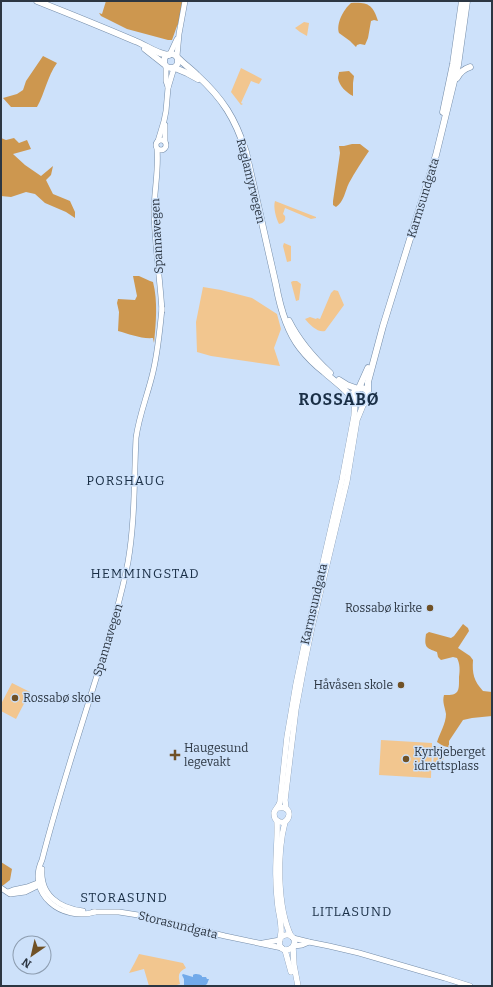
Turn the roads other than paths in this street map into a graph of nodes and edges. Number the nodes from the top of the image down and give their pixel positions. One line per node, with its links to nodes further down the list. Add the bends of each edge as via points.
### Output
1 (37, 1): 5 (highway, Raglamyrvegen)
2 (186, 1): 6 (main road)
3 (462, 1): 20 (highway, Karmsundgata, via 453,64 431,161 368,369)
4 (467, 1): 11 (highway, Karmsundgata)
5 (125, 37): 6 (highway, Raglamyrvegen, via 164,55); 7 (highway, Raglamyrvegen)
6 (173, 56): 7 (highway, via 165,58); 9 (highway, via 179,62); 10 (highway, Raglamyrvegen)
7 (165, 65): 9 (highway, via 170,69); 12 (main road)
8 (470, 67): 11 (highway, via 460,74)
9 (174, 68): 10 (highway, Raglamyrvegen); 12 (main road)
10 (208, 86): 19 (highway, Raglamyrvegen, via 229,112 246,152)
11 (453, 87): 21 (highway, Karmsundgata, via 430,176 383,326)
12 (168, 88): 13 (main road)
13 (164, 121): 14 (main road); 15 (main road)
14 (158, 141): 15 (main road); 16 (main road)
15 (165, 142): 17 (main road)
16 (157, 149): 17 (main road); 18 (main road, Spannavegen)
17 (164, 149): 18 (main road, Spannavegen)
18 (158, 165): 28 (main road, Spannavegen, via 154,207 162,308 159,340 136,438 133,522 128,560 114,622 56,806 42,860)
19 (276, 285): 20 (highway, Raglamyrvegen, via 293,329 305,346 332,375); 22 (highway, Raglamyrvegen, via 285,321 298,347)
20 (358, 389): 21 (highway, via 364,389); 22 (highway, via 353,394)
21 (368, 393): 23 (highway)
22 (354, 400): 23 (highway, via 359,404); 24 (main road, Karmsundgata, via 354,416 342,480 296,684)
23 (364, 403): 25 (main road, Karmsundgata, via 358,420 347,481 304,666 296,709)
24 (278, 808): 25 (main road); 26 (main road, via 274,814)
25 (286, 809): 27 (main road, via 290,815)
26 (277, 821): 27 (main road); 31 (main road, via 275,869 282,929)
27 (285, 822): 30 (main road, via 282,832 280,879 285,920)
28 (40, 883): 29 (main road, via 25,892 9,893); 33 (main road, Storasundgata, via 44,895 52,905 63,911 75,914 127,913)
29 (1, 888)
30 (292, 937): 31 (main road, via 285,935); 32 (main road); 34 (main road, via 295,941)
31 (280, 938): 33 (main road, Storasundgata); 35 (main road, via 279,943)
32 (309, 942): 34 (main road); 38 (main road, via 359,953)
33 (260, 943): 35 (main road, Storasundgata)
34 (294, 946): 35 (main road, via 289,950); 37 (main road)
35 (283, 949): 36 (main road, via 290,965)
36 (294, 986)
37 (298, 986)
38 (470, 986)

